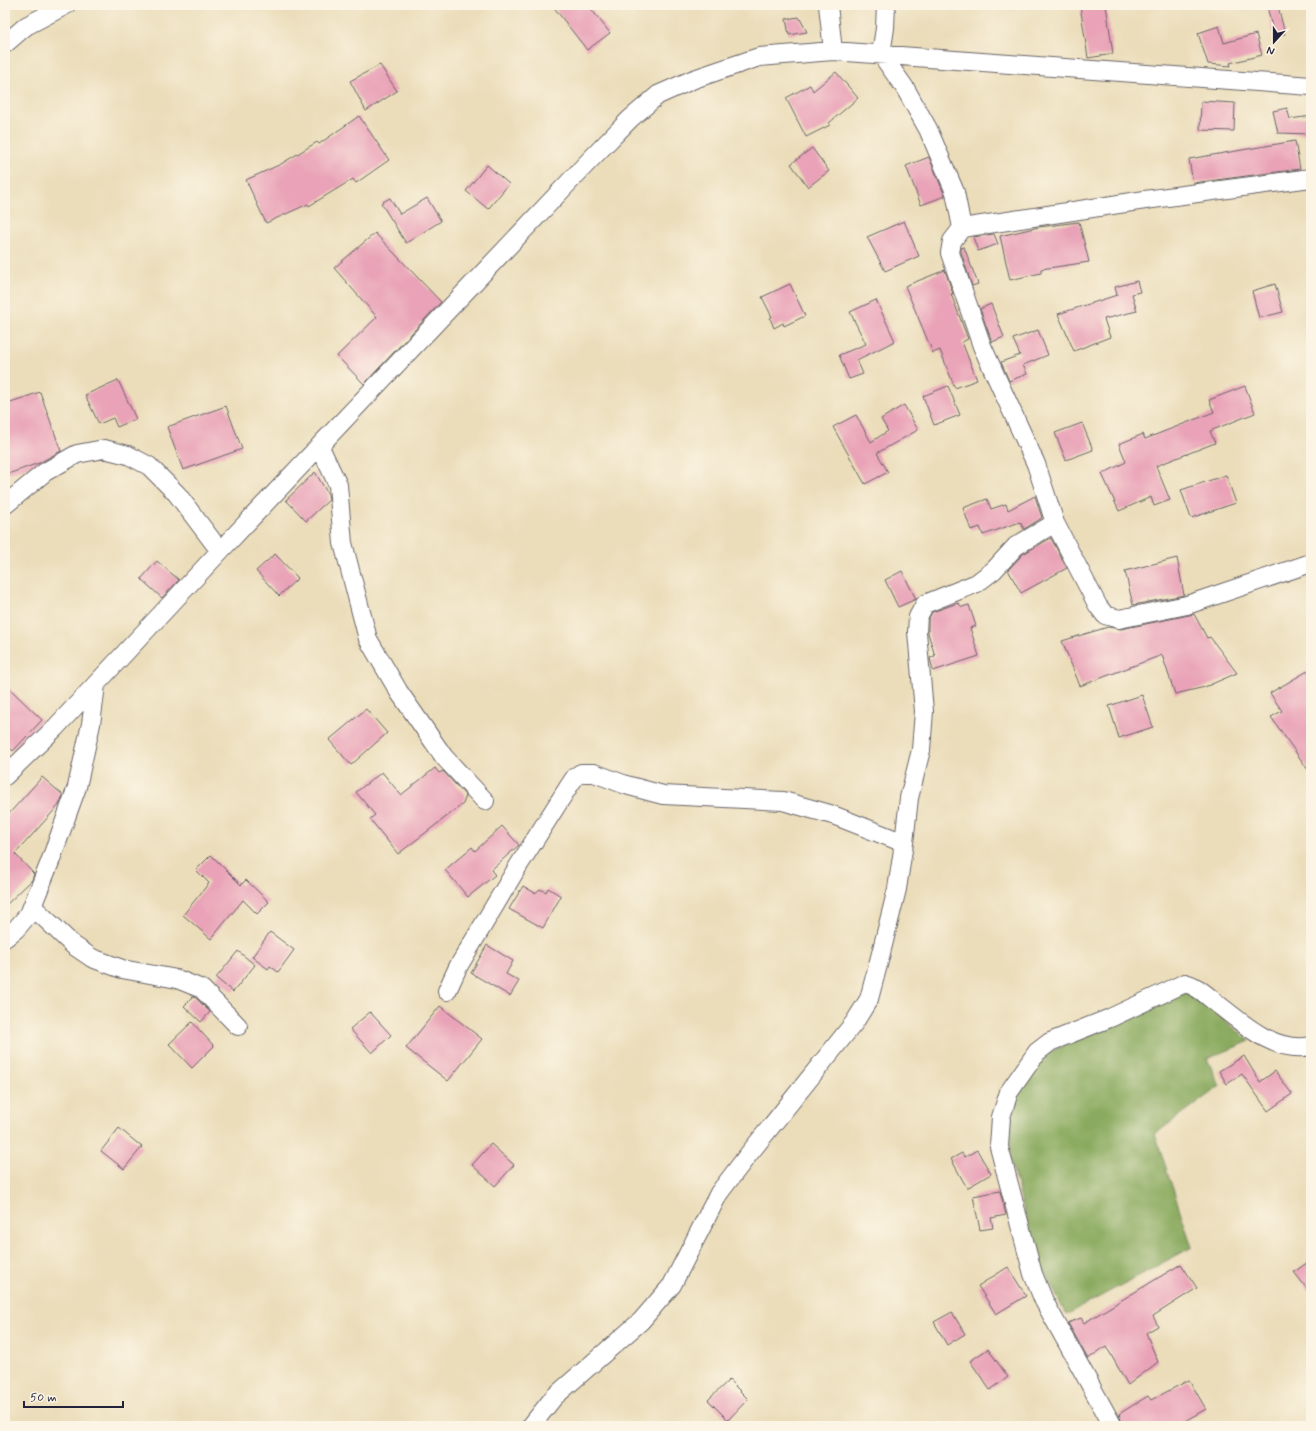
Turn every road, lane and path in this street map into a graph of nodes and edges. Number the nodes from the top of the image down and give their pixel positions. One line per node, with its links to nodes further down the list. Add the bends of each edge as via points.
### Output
1 (66, 5): 4 (street, via 26,26)
2 (828, 5): 5 (street)
3 (886, 5): 6 (street, via 886,28)
4 (5, 44)
5 (833, 51): 6 (street); 10 (street, via 759,57 694,79 658,95 630,119 589,161)
6 (880, 54): 7 (street); 9 (street, via 905,88 928,129 955,192)
7 (1311, 86)
8 (1311, 178): 9 (street)
9 (962, 228): 12 (street, via 952,241 951,258 982,346 1036,464)
10 (320, 447): 13 (street); 17 (street, via 338,485 343,543 368,639 399,692 444,757)
11 (5, 506): 13 (street, via 45,472 77,454 104,449 128,455 149,466 177,494)
12 (1055, 522): 14 (street, via 1098,606 1105,615 1119,619 1187,604); 18 (street, via 1016,546 977,584 925,604 918,617 924,711 921,750 909,798)
13 (220, 551): 15 (street)
14 (1311, 563)
15 (96, 685): 16 (street); 19 (street, via 91,724 77,787)
16 (5, 776)
17 (485, 801)
18 (904, 843): 21 (street, via 833,815 783,801 663,795 594,774 581,773 575,777 517,868 458,967); 24 (street, via 897,889 879,961 868,999 854,1022 719,1193 672,1285 641,1321 554,1397)
19 (33, 907): 20 (street, via 16,929); 22 (street, via 73,945 92,958 122,969 176,979 202,989)
20 (5, 938)
21 (447, 991)
22 (238, 1026)
23 (1311, 1046): 25 (street, via 1280,1045 1264,1038 1194,986 1184,983 1110,1018 1050,1042 1037,1052 1009,1092 1001,1117 999,1147 1033,1274 1044,1301)
24 (531, 1426)
25 (1113, 1426)

